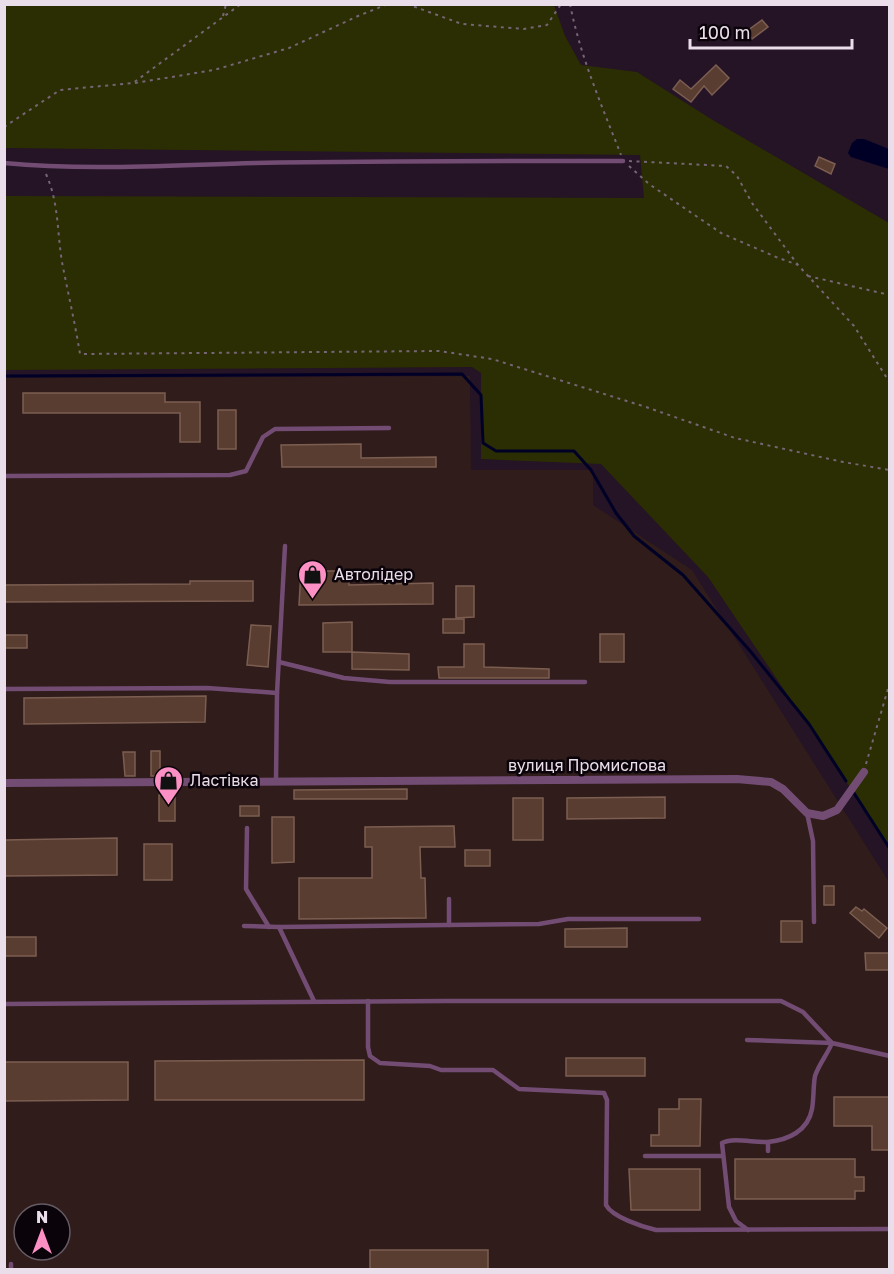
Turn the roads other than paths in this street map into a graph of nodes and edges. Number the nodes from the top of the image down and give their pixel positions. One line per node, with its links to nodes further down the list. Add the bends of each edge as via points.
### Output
1 (623, 161): 2 (lane, via 43,166)
2 (4, 163)
3 (388, 428): 4 (lane, via 275,429 263,437 246,471 230,475)
4 (4, 476)
5 (285, 546): 6 (lane)
6 (279, 662): 7 (lane, via 344,678 390,682); 9 (lane)
7 (585, 682)
8 (4, 689): 9 (lane, via 207,688)
9 (277, 693): 11 (lane)
10 (864, 772): 13 (street, via 837,810 823,816)
11 (276, 781): 12 (street, вулиця Промислова); 13 (street, вулиця Промислова, via 753,780 771,782 783,789)
12 (4, 783)
13 (807, 813): 17 (lane, via 813,841)
14 (247, 828): 20 (lane, via 246,889)
15 (449, 899): 18 (lane)
16 (699, 919): 18 (lane, via 568,919 539,924)
17 (814, 922)
18 (449, 925): 21 (lane)
19 (244, 926): 20 (lane)
20 (269, 927): 21 (lane)
21 (279, 927): 23 (lane)
22 (368, 1001): 23 (lane); 26 (lane, via 782,1001 803,1012); 33 (lane, via 368,1047 370,1056 380,1063 441,1070 493,1070 519,1089 604,1093 608,1100 606,1205 614,1213 656,1230)
23 (314, 1002): 24 (lane)
24 (4, 1004)
25 (747, 1040): 26 (lane)
26 (832, 1043): 27 (lane); 28 (lane, via 816,1076 807,1123 790,1137)
27 (890, 1056)
28 (768, 1142): 29 (lane); 31 (lane, via 723,1142)
29 (768, 1151)
30 (645, 1156): 31 (lane)
31 (722, 1156): 33 (lane, via 729,1207 736,1221)
32 (890, 1228): 33 (lane)
33 (748, 1230)

